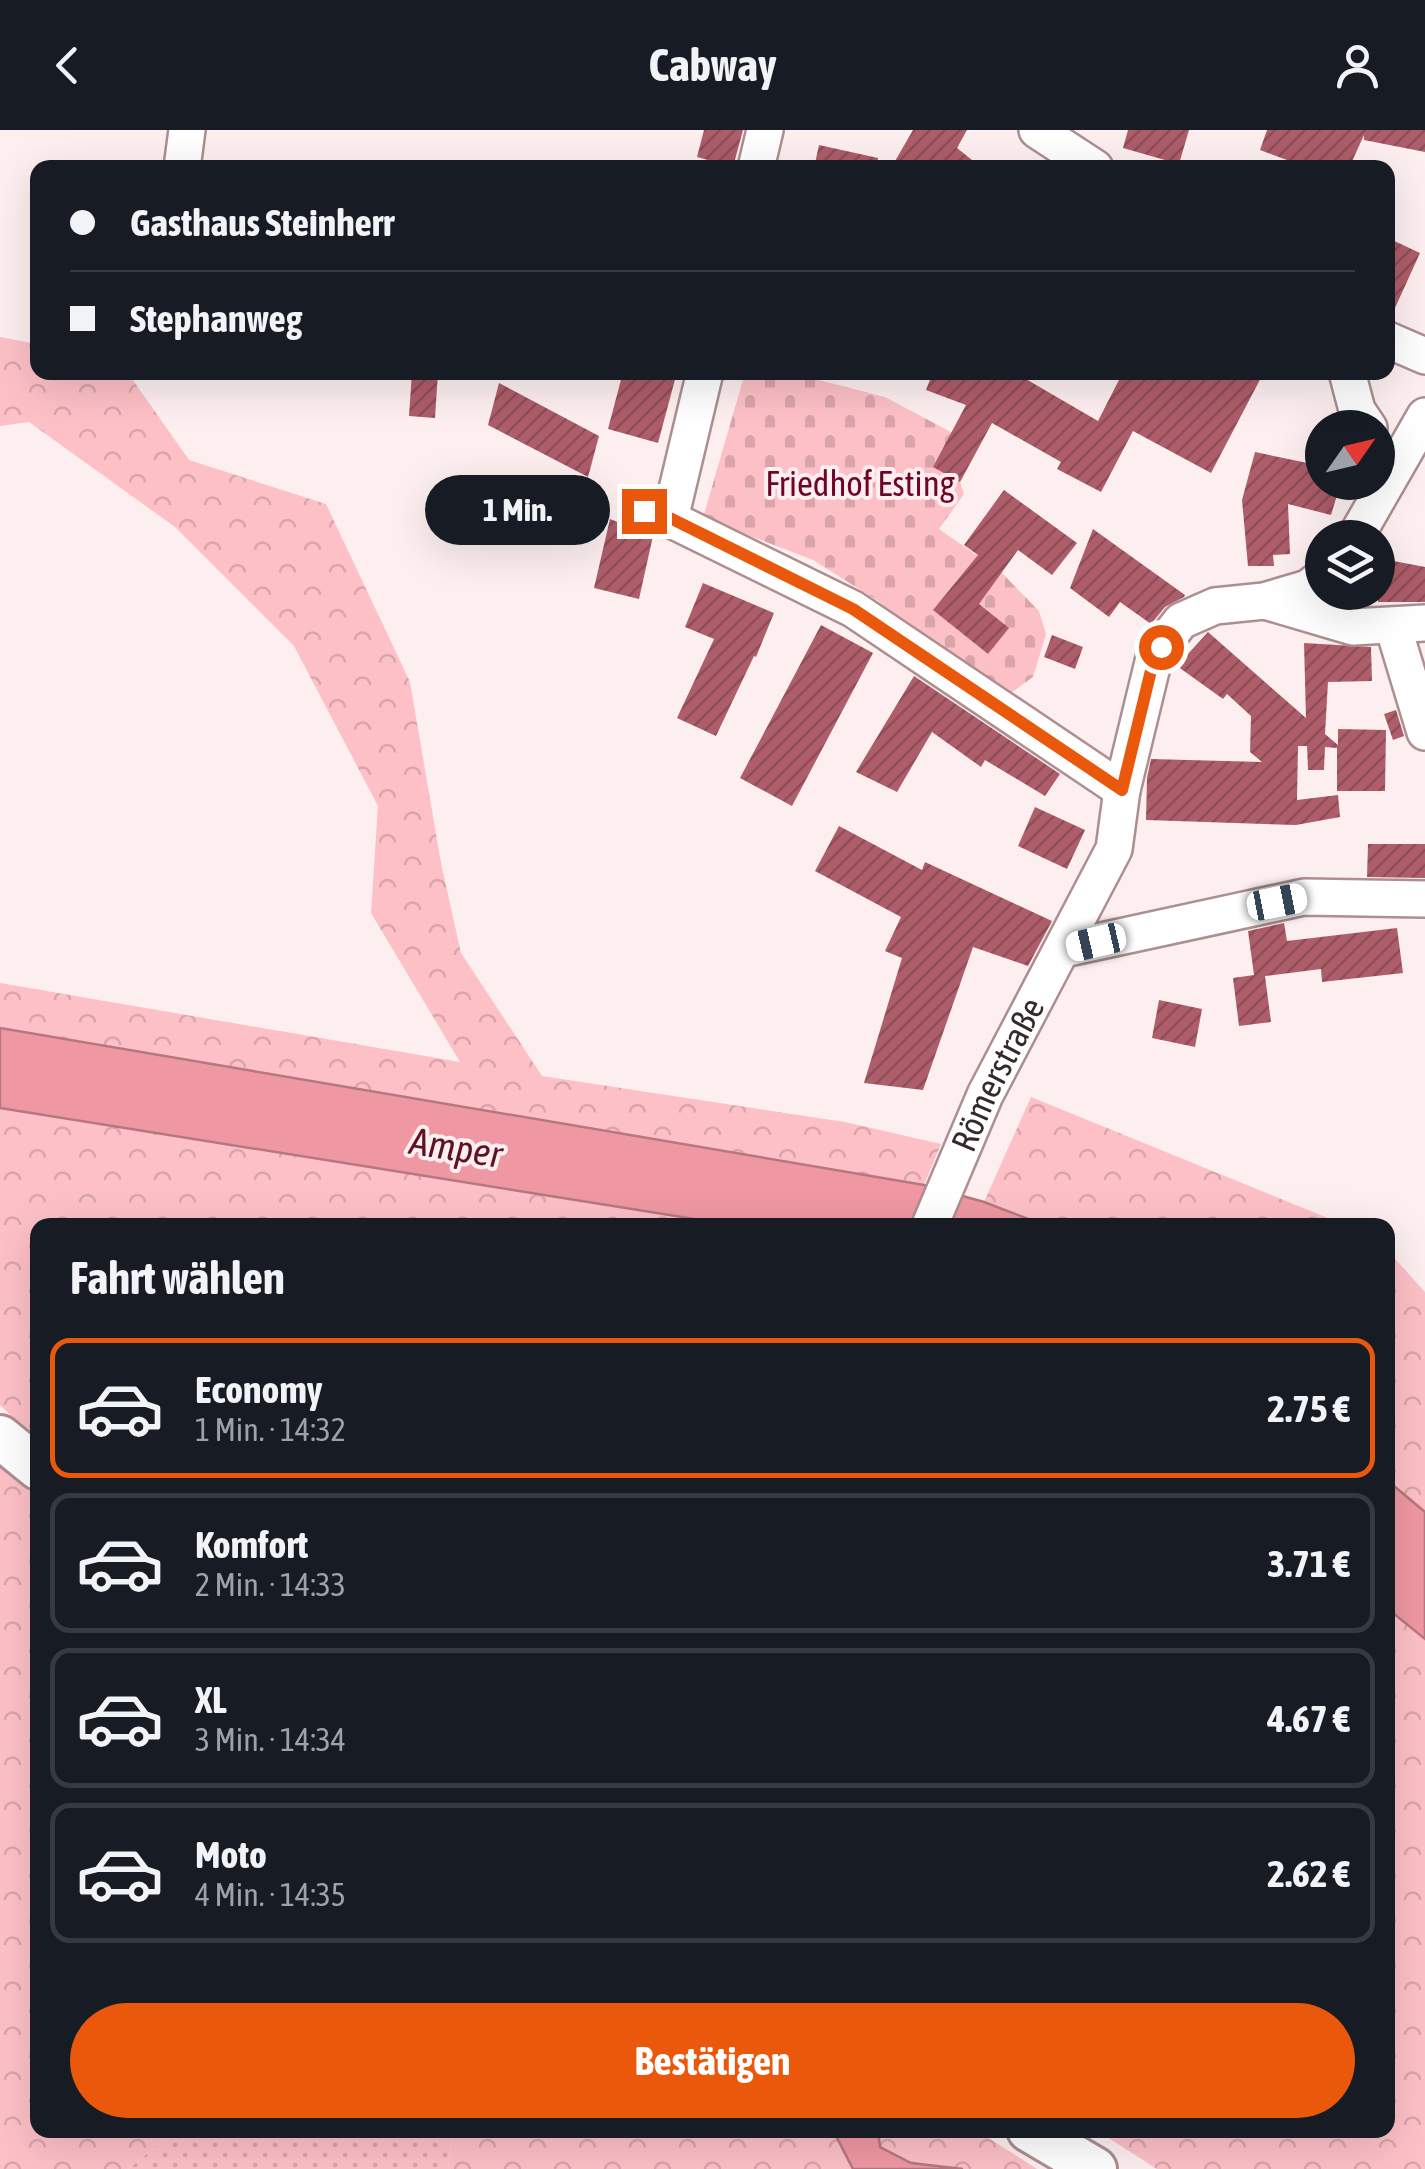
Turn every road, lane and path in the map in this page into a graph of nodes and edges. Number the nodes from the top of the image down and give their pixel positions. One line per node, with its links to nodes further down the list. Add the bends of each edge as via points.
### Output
1 (187, 130): 4 (street)
2 (765, 130): 5 (street)
3 (1037, 130): 6 (street)
4 (183, 160)
5 (758, 160)
6 (1083, 160)
7 (1395, 343): 8 (street)
8 (1425, 356)
9 (702, 380): 18 (street, via 657,515 853,609)
10 (1349, 380): 11 (street)
11 (1357, 410)
12 (1425, 416): 13 (street)
13 (1395, 445)
14 (1305, 589): 15 (street, Römerstraße)
15 (1264, 601): 16 (street, via 1353,627); 18 (street, Römerstraße, via 1215,606 1181,621 1155,654)
16 (1409, 624): 17 (street)
17 (1425, 732)
18 (1122, 790): 20 (street, Römerstraße, via 1114,849)
19 (1425, 900): 20 (street, via 1304,897)
20 (1064, 949): 21 (street, Römerstraße, via 960,1149)
21 (933, 1218)
22 (0, 1437): 23 (main road)
23 (30, 1461)
24 (1043, 2138): 25 (main road)
25 (1095, 2169)

